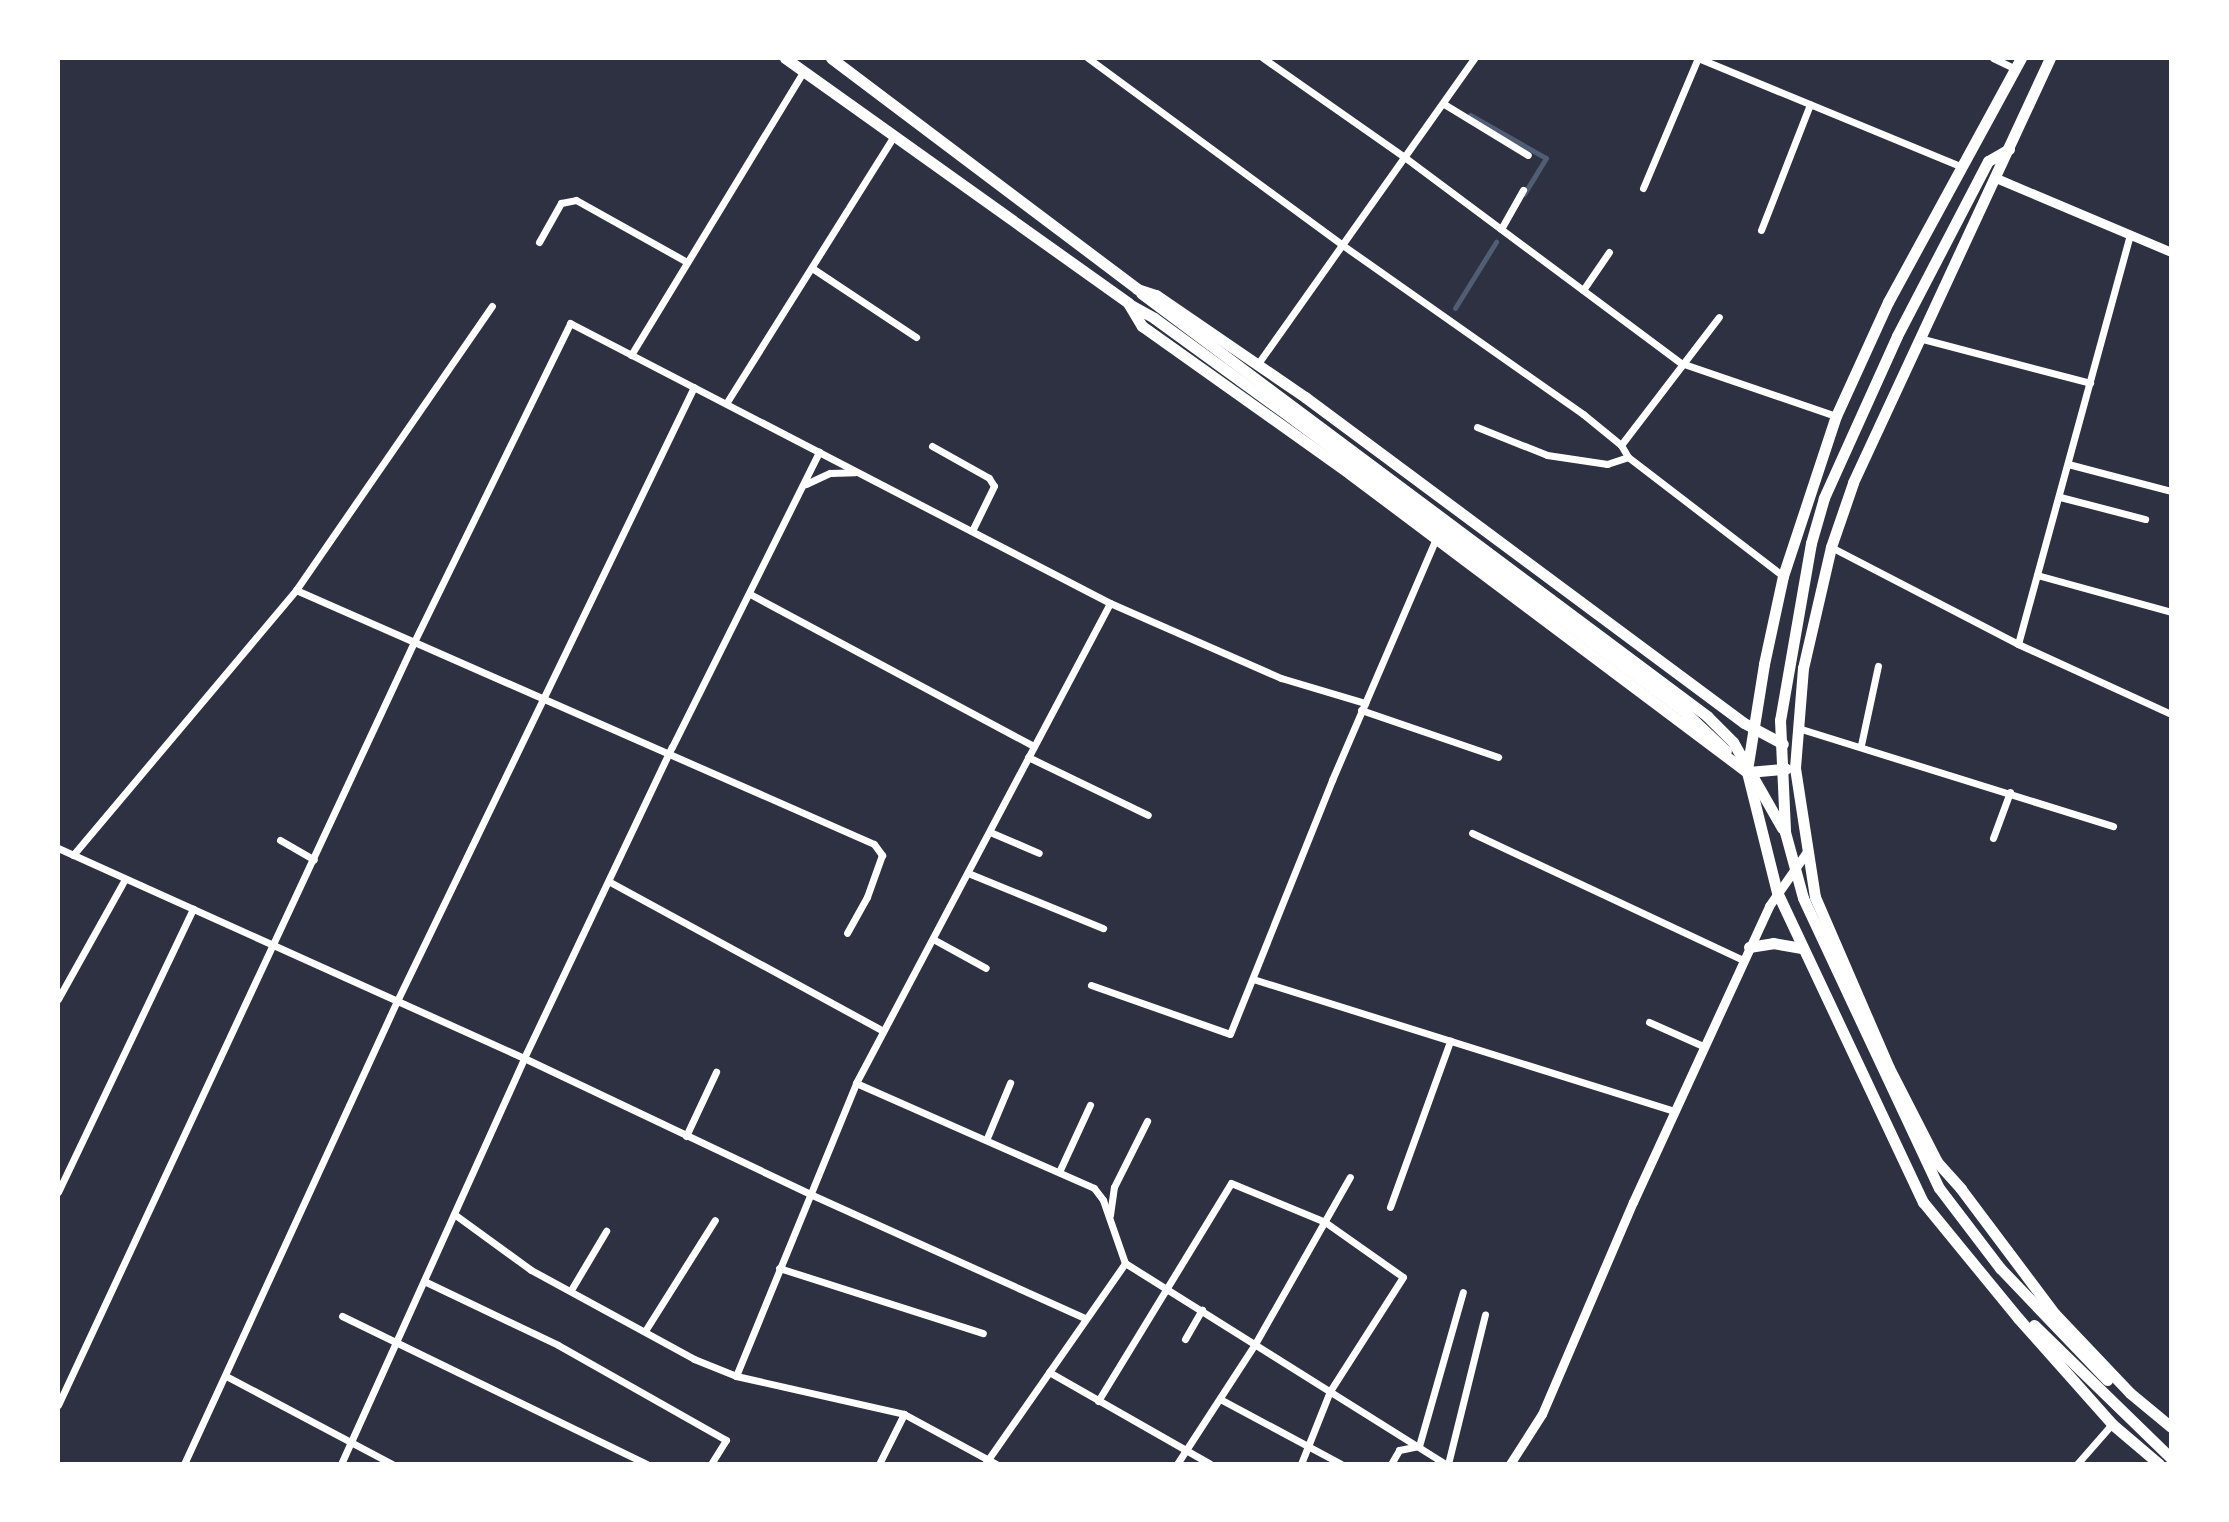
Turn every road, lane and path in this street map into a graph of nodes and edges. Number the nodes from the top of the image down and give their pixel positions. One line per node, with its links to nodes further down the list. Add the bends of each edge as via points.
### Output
1 (785, 58): 10 (main road)
2 (831, 58): 30 (main road)
3 (1088, 58): 25 (street)
4 (1263, 58): 16 (street)
5 (1474, 58): 11 (street)
6 (1698, 58): 12 (street); 19 (street)
7 (1993, 58): 9 (street)
8 (2050, 58): 14 (main road)
9 (2019, 64): 17 (main road)
10 (804, 71): 13 (main road); 28 (street)
11 (1444, 104): 15 (street); 16 (street)
12 (1810, 104): 17 (street); 22 (street)
13 (893, 137): 29 (street); 32 (main road)
14 (2010, 149): 18 (main road); 85 (main road, via 1988,161 1897,336 1847,445 1811,543 1780,720)
15 (1528, 155)
16 (1403, 156): 21 (street); 25 (street)
17 (1963, 167): 44 (main road, via 1888,302)
18 (1996, 178): 23 (street); 37 (main road)
19 (1643, 188)
20 (1523, 190): 21 (street)
21 (1501, 229): 31 (street)
22 (1761, 230)
23 (2130, 235): 27 (street); 41 (street)
24 (539, 242): 28 (street, via 561,203 576,200)
25 (1341, 244): 40 (street); 46 (street)
26 (1609, 252): 31 (street)
27 (2171, 252)
28 (687, 262): 38 (street)
29 (812, 268): 36 (street); 43 (street)
30 (1137, 289): 34 (main road); 40 (main road, via 1156,295)
31 (1583, 290): 39 (street)
32 (1128, 303): 34 (main road); 57 (main road, via 1142,326)
33 (492, 306): 61 (street)
34 (1156, 312): 85 (main road, via 1707,716 1733,742); 164 (main road, via 1714,737 1758,809 1808,954 1953,1236 1990,1280)
35 (1719, 317): 39 (street)
36 (916, 337)
37 (1919, 338): 41 (street); 58 (main road, via 1853,483)
38 (631, 355): 42 (street); 65 (street, via 570,323)
39 (1681, 363): 44 (street); 46 (street)
40 (1257, 365): 71 (main road)
41 (2090, 383): 50 (street)
42 (694, 387): 43 (street); 68 (street)
43 (727, 402): 48 (street)
44 (1836, 416): 60 (main road)
45 (1477, 427): 49 (street, via 1547,455 1607,464)
46 (1621, 445): 49 (street)
47 (932, 446): 56 (street, via 989,478 994,486)
48 (819, 452): 51 (street); 52 (street)
49 (1628, 457): 60 (street)
50 (2068, 464): 53 (street); 54 (street)
51 (857, 472): 52 (street, via 830,473); 56 (street)
52 (803, 485): 62 (street)
53 (2171, 491)
54 (2060, 497): 55 (street); 59 (street)
55 (2145, 519)
56 (972, 531): 63 (street)
57 (1435, 541): 69 (street); 80 (main road)
58 (1831, 547): 66 (street); 72 (main road, via 1803,668)
59 (2037, 575): 64 (street); 66 (street)
60 (1783, 576): 71 (main road)
61 (296, 590): 65 (street); 92 (street)
62 (750, 594): 74 (street); 76 (street)
63 (1110, 603): 69 (street, via 1281,678); 74 (street)
64 (2171, 612)
65 (414, 642): 68 (street); 93 (street)
66 (2018, 644): 70 (street)
67 (1878, 666): 73 (street)
68 (543, 697): 76 (street); 110 (street)
69 (1363, 706): 78 (street); 107 (street)
70 (2171, 714)
71 (1752, 728): 75 (main road); 80 (main road)
72 (1798, 728): 73 (street); 75 (main road)
73 (1861, 745): 81 (street)
74 (1034, 746): 77 (street)
75 (1796, 751): 79 (main road)
76 (669, 753): 96 (street); 100 (street, via 874,844 882,855)
77 (1028, 757): 82 (street); 84 (street)
78 (1498, 757)
79 (1795, 768): 80 (main road); 90 (main road)
80 (1747, 772): 97 (main road)
81 (2010, 792): 83 (street); 87 (street)
82 (1148, 815)
83 (2113, 826)
84 (990, 832): 91 (street); 94 (street)
85 (1785, 832): 159 (main road, via 1803,898 1939,1188 2047,1321)
86 (1472, 833): 105 (street)
87 (1993, 838)
88 (280, 840): 93 (street)
89 (58, 848): 92 (street)
90 (1808, 850): 97 (street); 158 (main road, via 1815,897 1889,1068 1937,1162 2055,1314 2130,1393)
91 (1039, 853)
92 (73, 855): 95 (street)
93 (314, 860): 102 (street)
94 (968, 873): 99 (street); 101 (street)
95 (125, 879): 98 (street); 109 (street)
96 (610, 882): 112 (street); 115 (street)
97 (1777, 892): 103 (street); 104 (main road)
98 (193, 909): 102 (street); 126 (street)
99 (1103, 928)
100 (847, 933)
101 (933, 939): 106 (street); 112 (street)
102 (275, 946): 110 (street); 155 (street)
103 (1749, 947): 104 (main road, via 1773,943); 105 (street)
104 (1802, 948): 157 (main road, via 1923,1202)
105 (1743, 960): 114 (street)
106 (986, 968)
107 (1253, 979): 108 (street, via 1230,1034); 113 (street)
108 (1091, 985)
109 (58, 999)
110 (397, 1001): 115 (street); 150 (street)
111 (1649, 1022): 114 (street)
112 (883, 1031): 117 (street)
113 (1450, 1041): 120 (street); 128 (street)
114 (1703, 1046): 120 (street)
115 (524, 1058): 122 (street); 129 (street)
116 (716, 1072): 122 (street)
117 (856, 1083): 123 (street); 127 (street)
118 (1010, 1083): 123 (street)
119 (1090, 1105): 124 (street)
120 (1674, 1111): 180 (street, via 1542,1414)
121 (1147, 1121): 130 (street, via 1114,1187)
122 (686, 1136): 127 (street)
123 (987, 1138): 124 (street)
124 (1059, 1172): 130 (street, via 1094,1188)
125 (1350, 1177): 132 (street)
126 (58, 1192)
127 (810, 1194): 135 (street); 143 (street)
128 (1390, 1207)
129 (454, 1214): 136 (street); 138 (street, via 531,1270)
130 (1110, 1215): 134 (street)
131 (715, 1220): 144 (street)
132 (1325, 1222): 137 (street, via 1231,1183); 148 (street); 152 (street, via 1403,1277)
133 (606, 1231): 138 (street)
134 (1125, 1263): 137 (street); 143 (street)
135 (779, 1268): 145 (street); 151 (street)
136 (424, 1281): 147 (street); 170 (street, via 558,1345 726,1440)
137 (1168, 1289): 140 (street); 154 (street)
138 (571, 1290): 144 (street)
139 (1463, 1292): 162 (street)
140 (1202, 1310): 146 (street); 148 (street)
141 (1485, 1314): 179 (street)
142 (342, 1316): 147 (street)
143 (1085, 1318): 149 (street)
144 (645, 1331): 151 (street)
145 (983, 1333)
146 (1185, 1339)
147 (396, 1344): 160 (street); 169 (street)
148 (1255, 1344): 152 (street); 153 (street)
149 (1049, 1372): 154 (street); 165 (street)
150 (226, 1376): 160 (street); 166 (street)
151 (736, 1376): 156 (street)
152 (1330, 1391): 161 (street); 162 (street)
153 (1220, 1399): 161 (street); 163 (street)
154 (1098, 1401): 163 (street)
155 (58, 1405)
156 (904, 1414): 165 (street); 171 (street)
157 (2112, 1424): 181 (street); 182 (main road)
158 (2171, 1427)
159 (2171, 1437)
160 (351, 1443): 167 (street); 168 (street)
161 (1306, 1446): 175 (street); 176 (street)
162 (1422, 1448): 177 (street, via 1399,1450); 178 (street); 179 (street)
163 (1185, 1452): 173 (street); 174 (street)
164 (2171, 1458)
165 (986, 1462): 172 (street)
166 (184, 1464)
167 (341, 1464)
168 (392, 1464)
169 (647, 1464)
170 (711, 1464)
171 (879, 1464)
172 (996, 1464)
173 (1177, 1464)
174 (1210, 1464)
175 (1301, 1464)
176 (1341, 1464)
177 (1391, 1464)
178 (1428, 1464)
179 (1447, 1464)
180 (1510, 1464)
181 (2077, 1464)
182 (2159, 1464)

